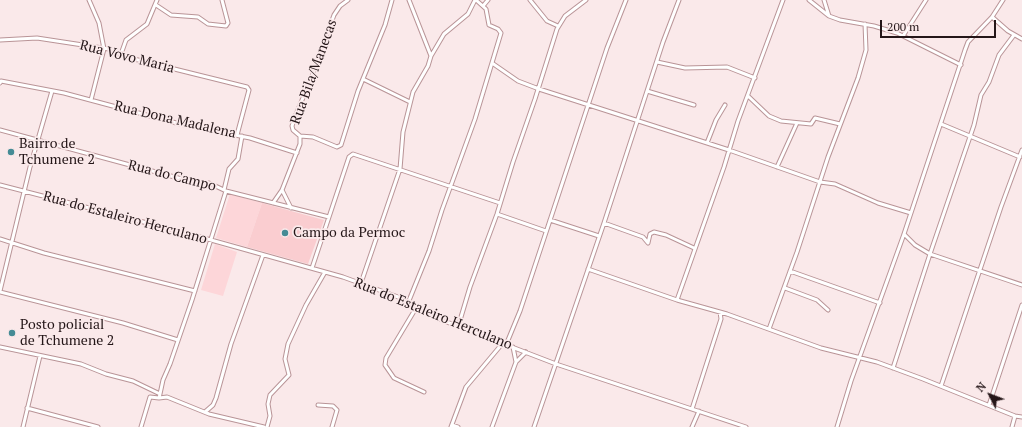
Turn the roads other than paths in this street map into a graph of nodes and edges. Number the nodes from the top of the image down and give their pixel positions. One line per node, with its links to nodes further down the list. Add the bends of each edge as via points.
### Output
1 (89, 0): 28 (street, via 102,32)
2 (157, 0): 18 (street)
3 (222, 0): 18 (street, via 228,23 226,26 208,24 198,17 171,14)
4 (348, 0): 53 (street, Rua Bila/Manecas, via 334,15 295,117 293,130)
5 (392, 0): 35 (street)
6 (409, 0): 30 (street)
7 (475, 0): 19 (street); 30 (street, via 468,14 444,34)
8 (488, 0): 19 (street)
9 (530, 0): 23 (street, via 547,21)
10 (586, 0): 23 (street, via 565,16)
11 (679, 0): 31 (street)
12 (783, 0): 34 (street)
13 (808, 0): 20 (street)
14 (824, 0): 20 (street)
15 (926, 0): 25 (street)
16 (1003, 0): 21 (street)
17 (624, 1): 43 (street)
18 (156, 5): 29 (street, via 146,24 126,40)
19 (483, 6): 32 (street, via 489,25 501,32)
20 (829, 16): 22 (street)
21 (992, 17): 24 (street); 33 (street, via 968,42)
22 (865, 24): 25 (street); 48 (street, via 866,43 863,59)
23 (558, 26): 37 (street)
24 (1014, 35): 26 (street); 54 (street, via 999,55 981,95)
25 (904, 36): 33 (street)
26 (1022, 39)
27 (0, 40): 28 (street, Rua Vovo Maria, via 36,38)
28 (104, 49): 29 (street, Rua Vovo Maria); 41 (street)
29 (121, 54): 51 (street, Rua Vovo Maria, via 248,88)
30 (431, 56): 42 (street, via 428,66 414,88)
31 (657, 62): 34 (street, via 686,68 727,67); 39 (street)
32 (492, 63): 37 (street, via 518,81); 65 (street)
33 (961, 65): 49 (street)
34 (755, 78): 40 (street)
35 (364, 79): 42 (street); 53 (street, via 340,146)
36 (0, 83): 38 (street, Rua Dona Madalena, via 1,81)
37 (538, 88): 43 (street); 69 (street)
38 (52, 91): 41 (street, Rua Dona Madalena); 55 (street)
39 (648, 92): 44 (street); 46 (street)
40 (748, 96): 47 (street, via 769,116 781,122); 57 (street)
41 (91, 100): 51 (street, Rua Dona Madalena, via 167,121)
42 (410, 102): 62 (street, via 403,132)
43 (588, 104): 46 (street); 75 (street)
44 (694, 105)
45 (724, 105): 56 (street)
46 (637, 121): 56 (street); 76 (street)
47 (797, 123): 48 (street, via 812,124 815,118); 61 (street)
48 (840, 124): 63 (street)
49 (941, 124): 54 (street); 73 (street)
50 (0, 130): 55 (street, Rua do Campo)
51 (237, 135): 52 (street, Rua Dona Madalena)
52 (242, 136): 59 (street, Rua Dona Madalena); 68 (street, via 238,159 229,169)
53 (300, 136): 59 (street, Rua Bila/Manecas)
54 (970, 137): 60 (street); 84 (street)
55 (38, 141): 67 (street); 68 (street, Rua do Campo, via 194,182 209,183)
56 (707, 143): 57 (street)
57 (728, 150): 61 (street); 83 (street)
58 (1022, 150): 60 (street)
59 (297, 153): 66 (street, Rua Bila/Manecas)
60 (1020, 156): 89 (street)
61 (777, 167): 63 (street)
62 (400, 169): 65 (street); 74 (street, via 351,155); 91 (street)
63 (820, 182): 73 (street, via 835,184); 88 (street)
64 (0, 185): 67 (street, Rua do Estaleiro Herculano)
65 (450, 187): 69 (street); 97 (street, via 429,251)
66 (282, 190): 70 (street, Rua Bila/Manecas); 71 (street)
67 (24, 191): 81 (street, Rua do Estaleiro Herculano); 82 (street)
68 (225, 191): 70 (street, Rua do Campo); 81 (street)
69 (500, 203): 72 (street)
70 (273, 204): 71 (street, Rua do Campo)
71 (291, 208): 74 (street, Rua do Campo)
72 (497, 214): 77 (street); 105 (street)
73 (911, 214): 78 (street)
74 (329, 217): 86 (street)
75 (550, 220): 77 (street); 79 (street)
76 (604, 223): 79 (street); 83 (street, via 643,238 648,243 650,234 654,232)
77 (546, 231): 109 (street)
78 (904, 234): 84 (street, via 915,245); 98 (street)
79 (599, 236): 87 (street)
80 (0, 239): 82 (street)
81 (210, 240): 85 (street, Rua do Estaleiro Herculano); 95 (street)
82 (12, 243): 94 (street); 95 (street)
83 (694, 248): 96 (street)
84 (930, 254): 89 (street); 117 (street)
85 (263, 255): 86 (street, Rua do Estaleiro Herculano); 128 (street, via 231,344 216,398)
86 (312, 268): 90 (street, Rua do Estaleiro Herculano)
87 (588, 269): 96 (street); 116 (street)
88 (790, 271): 93 (street); 98 (street)
89 (979, 271): 92 (street); 118 (street)
90 (325, 272): 91 (street, Rua do Estaleiro Herculano); 138 (street, via 288,344 284,359 289,375 270,396 270,416)
91 (361, 283): 97 (street, Rua do Estaleiro Herculano)
92 (1022, 285)
93 (785, 288): 101 (street, via 817,300); 106 (street)
94 (0, 291): 107 (street)
95 (195, 291): 107 (street)
96 (677, 300): 102 (street)
97 (408, 303): 100 (street, Rua do Estaleiro Herculano)
98 (880, 303): 114 (street)
99 (1022, 305): 124 (street)
100 (416, 308): 105 (street, Rua do Estaleiro Herculano); 120 (street, via 386,358 385,364 394,378)
101 (828, 310)
102 (720, 312): 103 (street); 104 (street)
103 (727, 314): 104 (street); 106 (street)
104 (721, 319): 126 (street)
105 (458, 326): 108 (street, Rua do Estaleiro Herculano)
106 (769, 330): 114 (street)
107 (178, 340): 119 (street)
108 (502, 344): 109 (street, Rua do Estaleiro Herculano); 133 (street, via 466,387)
109 (506, 345): 111 (street, Rua do Estaleiro Herculano)
110 (0, 347): 113 (street)
111 (513, 348): 112 (street, Rua do Estaleiro Herculano); 115 (street)
112 (526, 352): 115 (street); 116 (street, Rua do Estaleiro Herculano)
113 (40, 356): 119 (street, via 81,364); 125 (street)
114 (860, 358): 117 (street); 145 (street)
115 (516, 362): 141 (street)
116 (556, 364): 126 (street, Rua do Estaleiro Herculano); 142 (street)
117 (893, 368): 118 (street)
118 (941, 386): 124 (street)
119 (161, 392): 121 (street); 122 (street)
120 (424, 392)
121 (167, 397): 122 (street); 128 (street)
122 (159, 398): 137 (street, via 150,397)
123 (318, 405): 139 (street, via 333,406 337,410)
124 (988, 405): 129 (street)
125 (27, 408): 131 (street); 134 (street)
126 (692, 409): 127 (street, Rua do Estaleiro Herculano)
127 (699, 411): 143 (street); 144 (street, Rua do Estaleiro Herculano)
128 (205, 412): 138 (street)
129 (1015, 416): 130 (street); 146 (street)
130 (1022, 417)
131 (80, 422): 132 (street); 135 (street)
132 (86, 426): 136 (street)
133 (451, 426): 140 (street)
134 (22, 427)
135 (81, 427)
136 (98, 427)
137 (141, 427)
138 (265, 427)
139 (332, 427)
140 (458, 427)
141 (492, 427)
142 (534, 427)
143 (692, 427)
144 (746, 427)
145 (837, 427)
146 (1012, 427)

